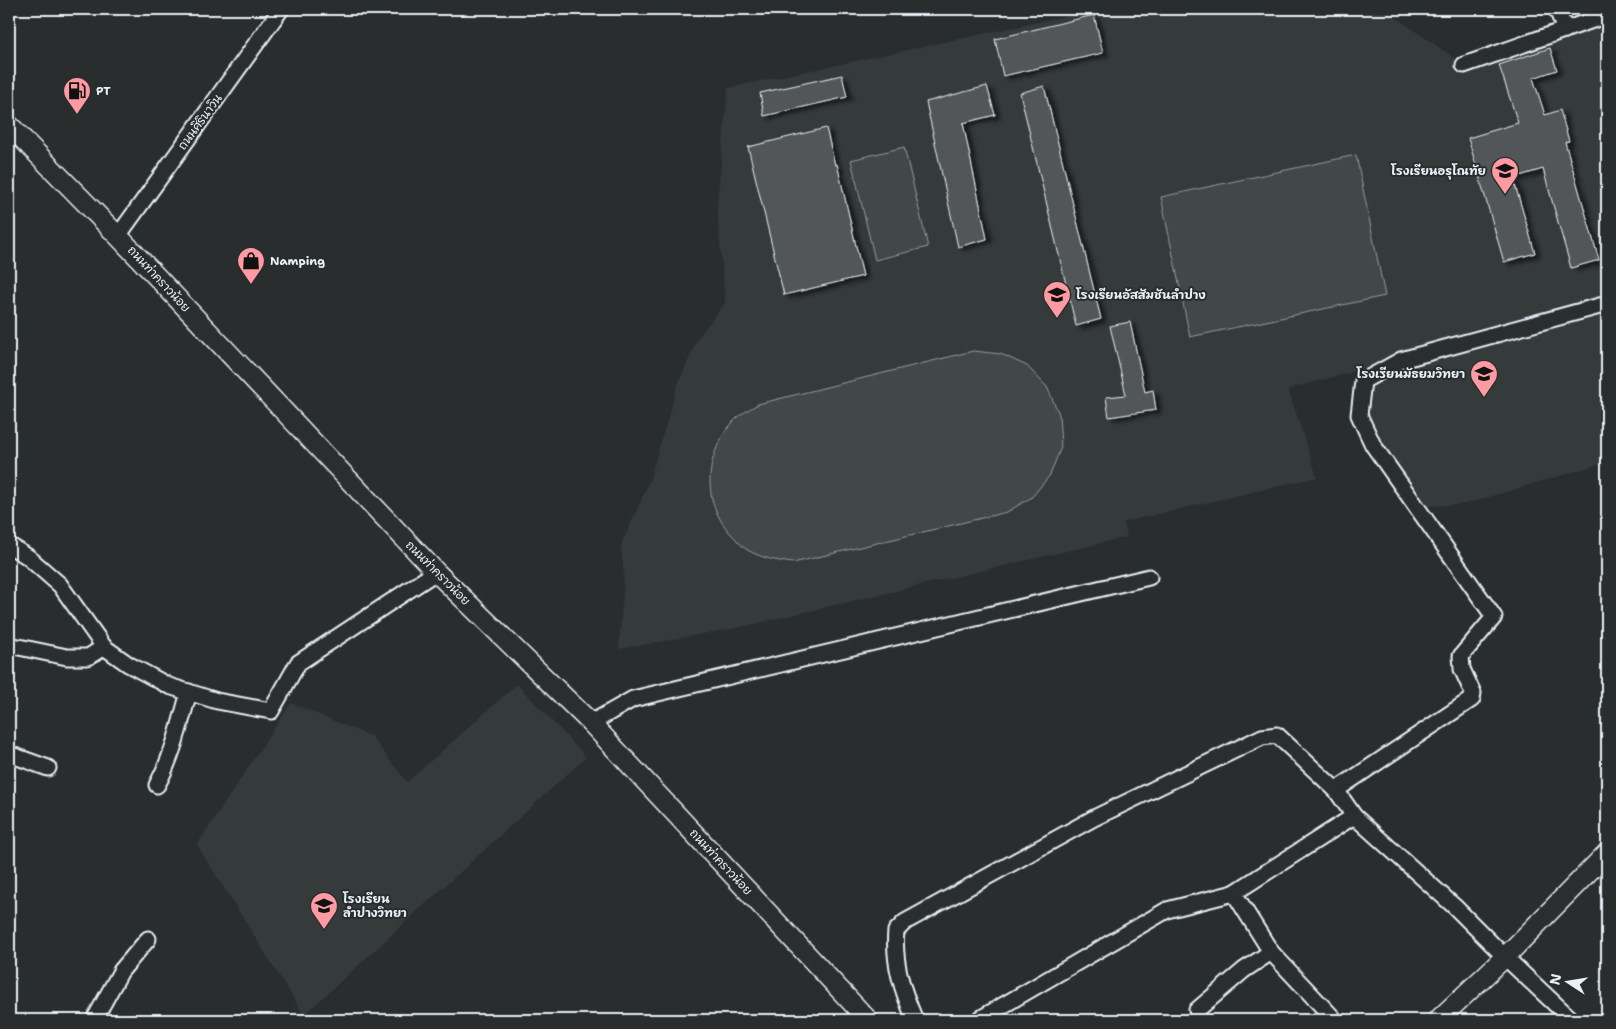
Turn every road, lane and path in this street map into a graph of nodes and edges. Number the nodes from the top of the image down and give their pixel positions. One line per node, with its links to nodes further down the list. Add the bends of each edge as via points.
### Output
1 (281, 9): 7 (street, ถนนศิรินาวิน)
2 (1557, 9): 4 (street)
3 (1607, 15): 4 (street)
4 (1565, 30): 5 (street)
5 (1464, 65)
6 (9, 125): 7 (street, ถนนท่าคราวน้อย)
7 (118, 236): 10 (street, ถนนท่าคราวน้อย)
8 (1607, 304): 19 (street, via 1401,360 1363,382 1359,415 1373,445 1494,617 1461,656 1472,699)
9 (9, 545): 13 (street, via 60,585)
10 (436, 572): 14 (street, via 298,663 272,711 217,701); 15 (street, ถนนท่าคราวน้อย)
11 (1149, 577): 15 (street, via 632,699)
12 (9, 645): 13 (street, via 67,657 88,657)
13 (104, 647): 14 (street, via 169,686)
14 (189, 692): 18 (street, via 174,747)
15 (591, 722): 28 (street, ถนนท่าคราวน้อย)
16 (9, 754): 17 (street)
17 (48, 768)
18 (157, 785)
19 (1336, 790): 20 (street); 29 (street, via 1277,735 1262,737 1094,818 905,922 896,931 895,955 903,992)
20 (1354, 816): 22 (street); 25 (street)
21 (1605, 859): 25 (street)
22 (1234, 893): 24 (street); 30 (street, via 1167,910)
23 (148, 939): 27 (street, via 121,971)
24 (1271, 952): 26 (street); 31 (street)
25 (1505, 957): 32 (street); 33 (street)
26 (1197, 1010)
27 (94, 1020)
28 (868, 1020)
29 (915, 1020)
30 (978, 1020)
31 (1335, 1020)
32 (1438, 1020)
33 (1572, 1020)

